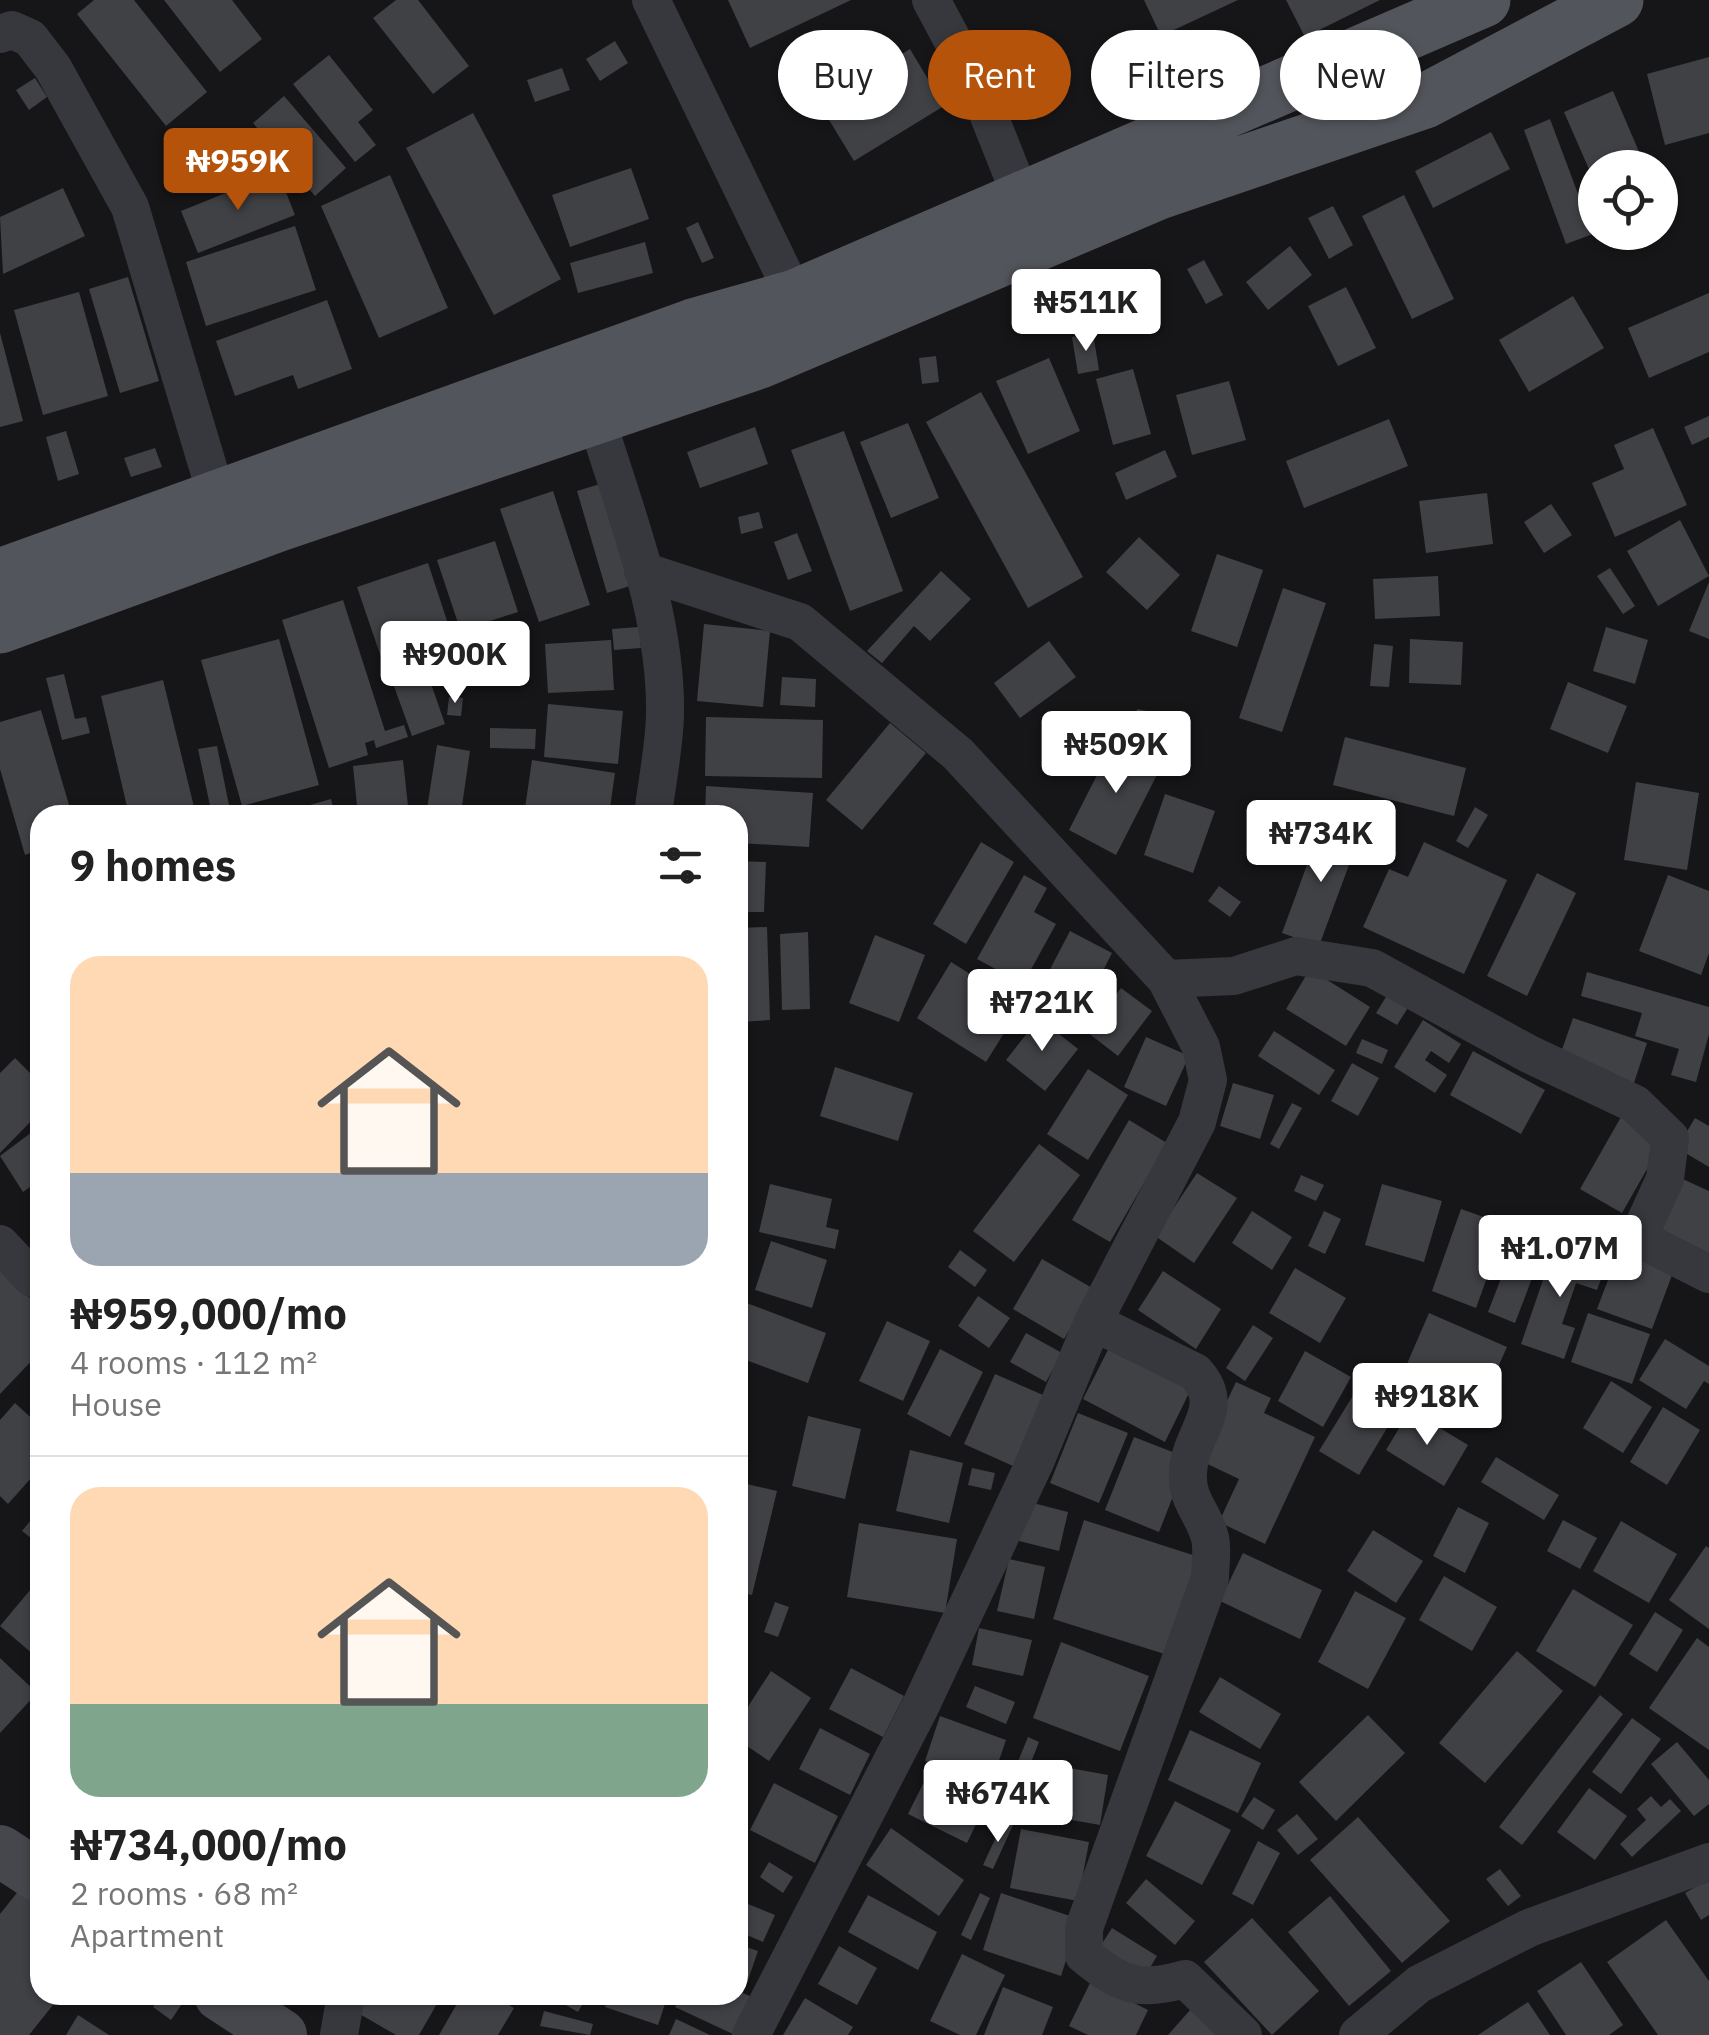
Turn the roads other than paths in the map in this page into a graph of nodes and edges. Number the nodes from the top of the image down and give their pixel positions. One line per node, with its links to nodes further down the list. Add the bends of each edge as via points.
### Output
1 (651, 0): 7 (street)
2 (931, 0): 6 (street, via 977,86)
3 (1483, 0): 6 (main road)
4 (1616, 0): 8 (main road, via 1424,101 1159,192 760,361)
5 (0, 34): 9 (street, via 12,30 30,38 54,68 130,207)
6 (1022, 199): 7 (main road)
7 (795, 297): 9 (main road, via 693,326)
8 (596, 417): 10 (street); 12 (main road)
9 (217, 497): 11 (main road)
10 (643, 571): 13 (street, via 661,654 665,716); 14 (street, via 800,622 958,754)
11 (0, 576)
12 (0, 626)
13 (654, 805)
14 (1166, 979): 16 (street, via 1234,976 1296,956 1372,968 1635,1104 1670,1138 1665,1179 1638,1238); 18 (street, via 1202,1047 1208,1080 1197,1122)
15 (0, 1244): 17 (street)
16 (1709, 1274)
17 (30, 1276)
18 (1093, 1322): 26 (street, via 921,1705); 27 (street, via 1196,1372 1208,1385 1211,1412 1189,1457 1188,1498 1210,1538 1210,1578 1084,1928 1084,1955 1147,1990 1185,1979)
19 (0, 1851): 21 (main road)
20 (1709, 1862): 28 (street, via 1530,1928 1420,1984)
21 (30, 1870)
22 (235, 2005): 24 (main road)
23 (344, 2005): 25 (street)
24 (281, 2035)
25 (339, 2035)
26 (751, 2035)
27 (1243, 2035)
28 (1358, 2035)

